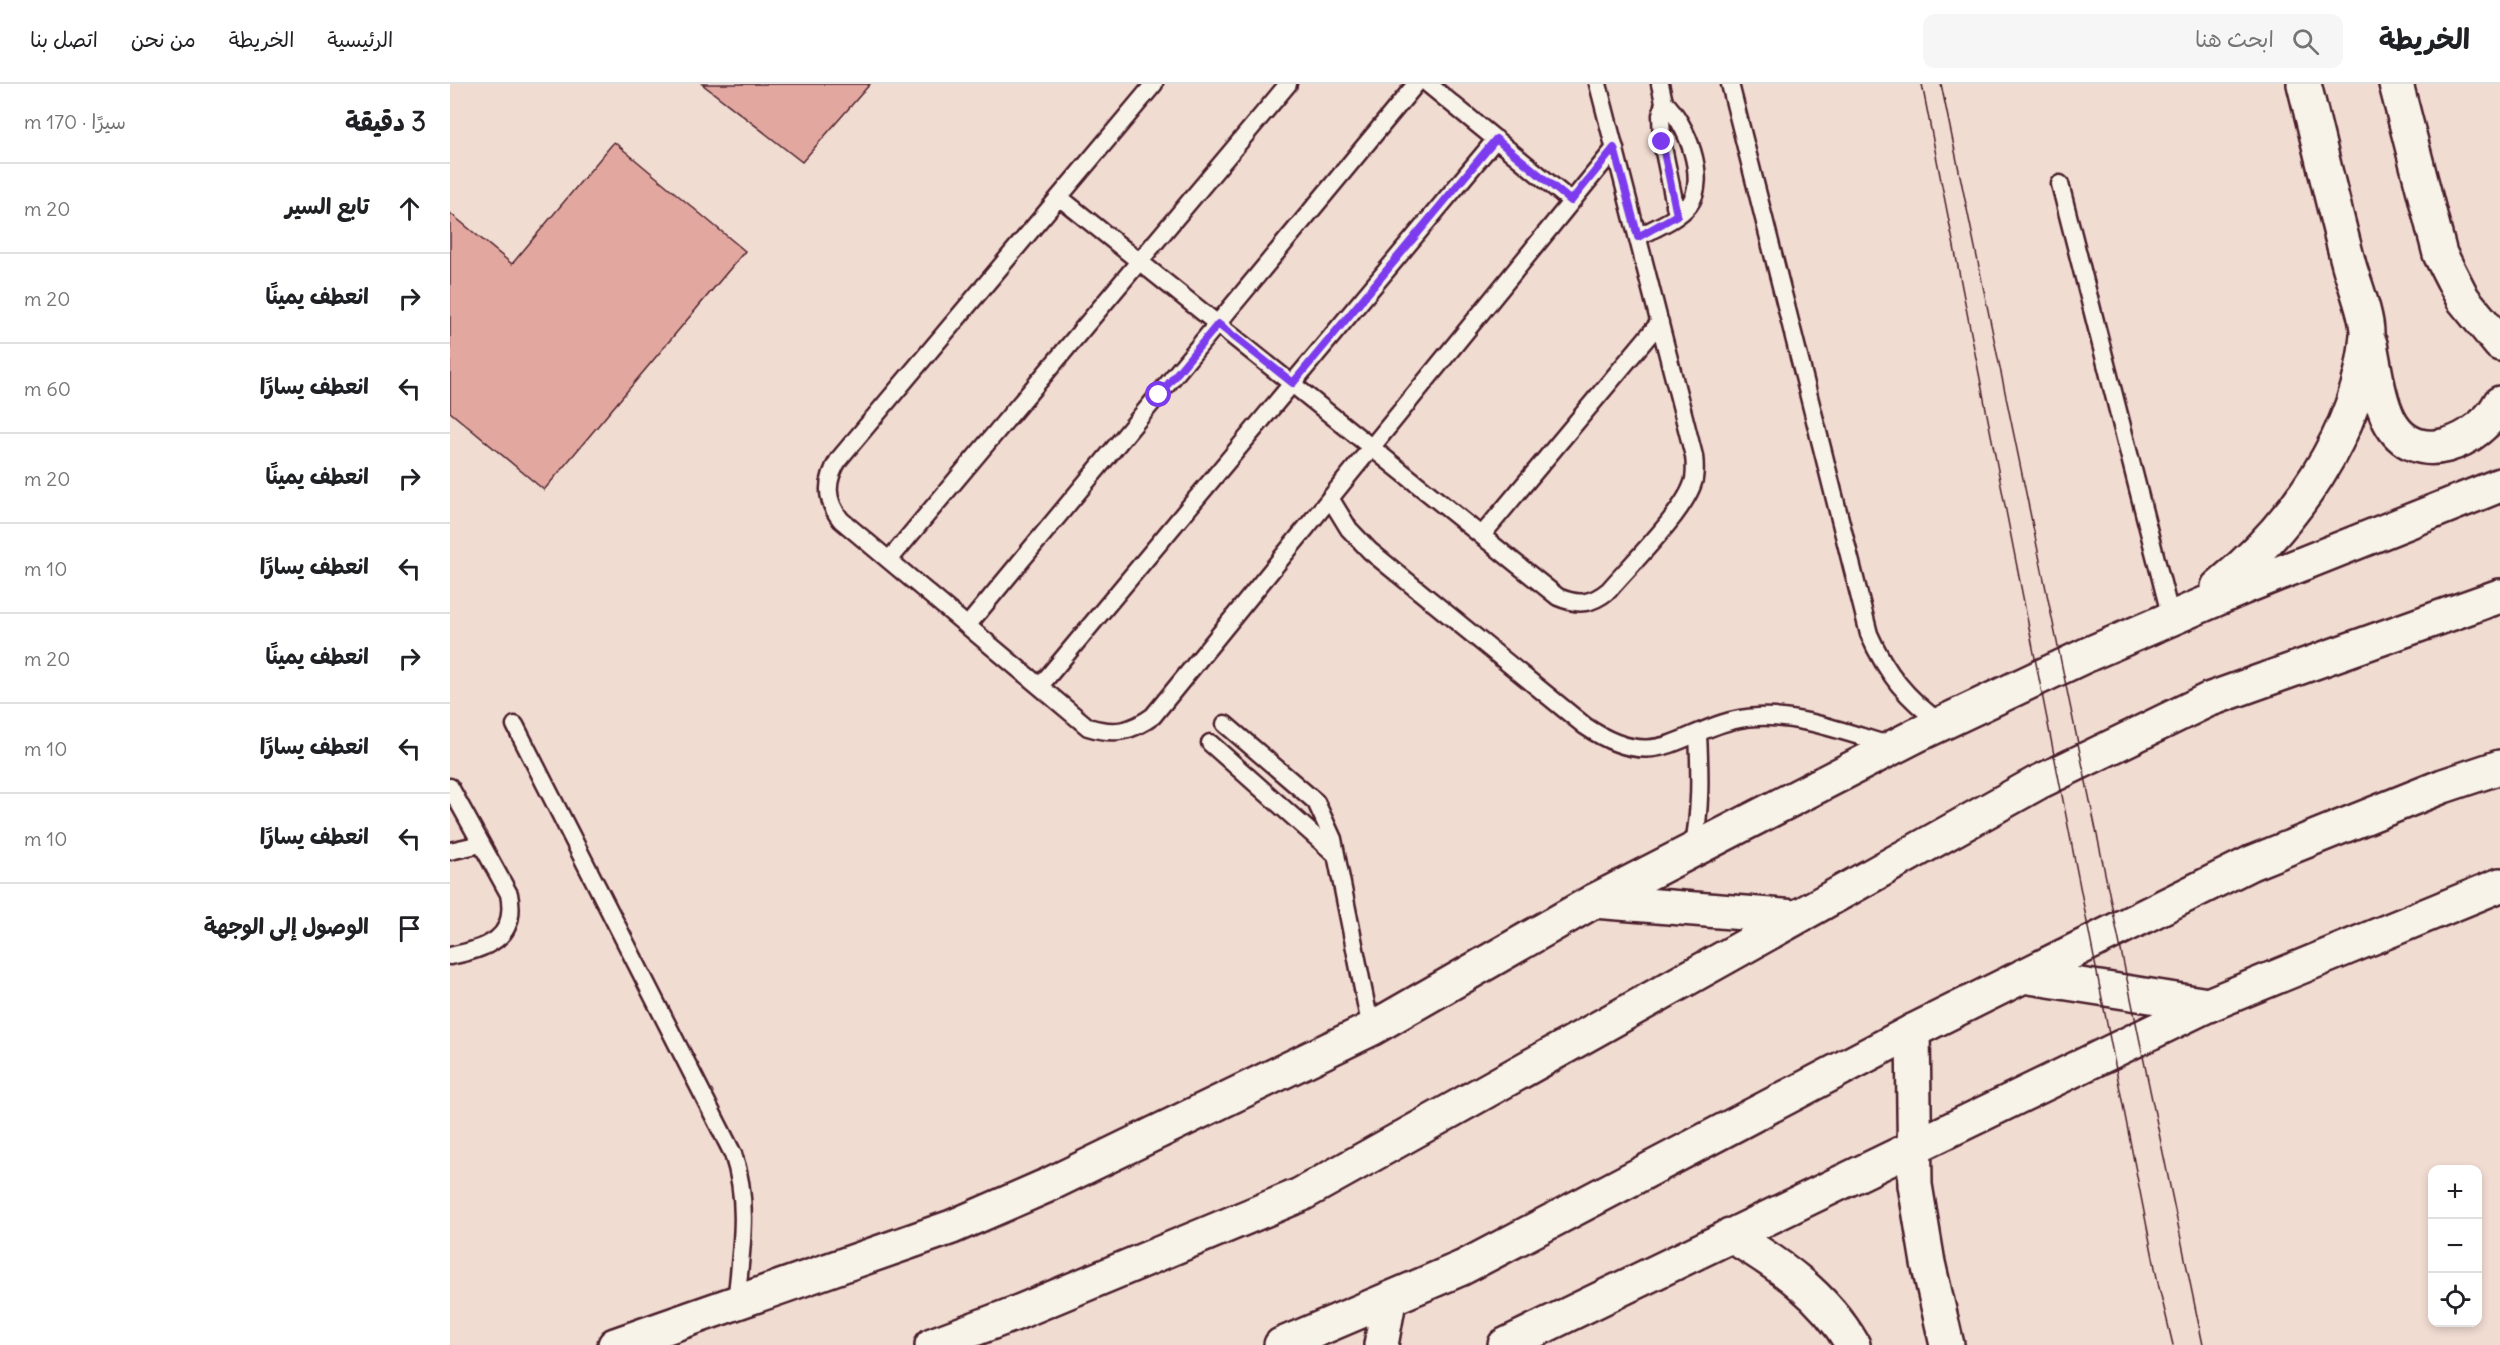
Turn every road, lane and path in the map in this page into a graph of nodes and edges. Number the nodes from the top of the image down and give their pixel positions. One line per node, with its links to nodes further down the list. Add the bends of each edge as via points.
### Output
1 (1154, 84): 14 (lane)
2 (1288, 84): 18 (lane)
3 (1416, 84): 20 (lane)
4 (1428, 84): 11 (lane)
5 (1598, 84): 12 (lane)
6 (1660, 84): 10 (lane)
7 (1730, 84): 34 (lane, via 1869,634 1890,676 1913,702)
8 (2304, 84): 21 (street)
9 (2396, 84): 22 (street, via 2440,254 2463,299)
10 (1665, 102): 16 (lane, via 1660,130); 16 (lane, via 1681,122 1696,172 1691,202)
11 (1496, 139): 15 (lane); 23 (lane)
12 (1614, 148): 15 (lane); 17 (lane)
13 (2060, 183): 31 (lane)
14 (1059, 197): 18 (lane); 29 (lane, via 831,472 828,488 834,511)
15 (1571, 201): 25 (lane)
16 (1677, 215): 17 (lane)
17 (1638, 237): 19 (lane)
18 (1139, 261): 20 (lane); 29 (lane)
19 (1659, 322): 28 (lane); 28 (lane, via 1694,456 1694,480 1675,512 1609,590 1583,603 1558,597)
20 (1218, 324): 23 (lane); 32 (lane)
21 (2367, 333): 24 (street, via 2390,421 2400,434 2414,442 2429,447 2459,442 2483,427); 31 (street, via 2359,378 2346,417 2306,494 2246,564 2210,594)
22 (2500, 344)
23 (1293, 383): 25 (lane); 33 (lane)
24 (2500, 403)
25 (1372, 446): 27 (lane); 28 (lane)
26 (2500, 485): 31 (street)
27 (1329, 498): 33 (lane, via 1153,716 1139,726 1122,732 1088,727); 37 (lane, via 1349,529 1370,551 1603,738 1641,749)
28 (1482, 535)
29 (889, 560): 32 (lane)
30 (2500, 596): 48 (street, via 2208,700 2037,783)
31 (2171, 618): 34 (street)
32 (967, 626): 33 (lane)
33 (1040, 686)
34 (1941, 723): 39 (street)
35 (1225, 724): 45 (lane, via 1316,802 1328,824)
36 (515, 725): 57 (lane, via 734,1154 744,1215)
37 (1698, 735): 39 (lane, via 1727,723 1757,717 1810,723); 43 (lane, via 1700,818)
38 (1210, 743): 45 (lane)
39 (1893, 746): 43 (street)
40 (2500, 766): 50 (street, via 2251,863)
41 (450, 787): 42 (lane)
42 (482, 844): 44 (lane); 49 (lane, via 509,894 509,920 504,933 494,942)
43 (1693, 849): 47 (street)
44 (450, 851)
45 (1335, 854): 52 (lane)
46 (2500, 885): 51 (street)
47 (1594, 901): 48 (street); 52 (street)
48 (1795, 917): 59 (street, via 1300,1195)
49 (450, 956)
50 (2023, 976): 51 (street); 53 (street)
51 (2208, 1005): 54 (street)
52 (1371, 1029): 57 (street, via 1159,1133 952,1227)
53 (1913, 1030): 54 (street); 56 (street, via 1462,1268)
54 (1914, 1146): 55 (street); 64 (street, via 1920,1224)
55 (1730, 1234): 62 (street); 63 (street, via 1798,1280 1824,1305)
56 (1389, 1301): 60 (street); 61 (street)
57 (736, 1303): 58 (street)
58 (615, 1345)
59 (932, 1345)
60 (1281, 1345)
61 (1381, 1345)
62 (1505, 1345)
63 (1853, 1345)
64 (1947, 1345)

